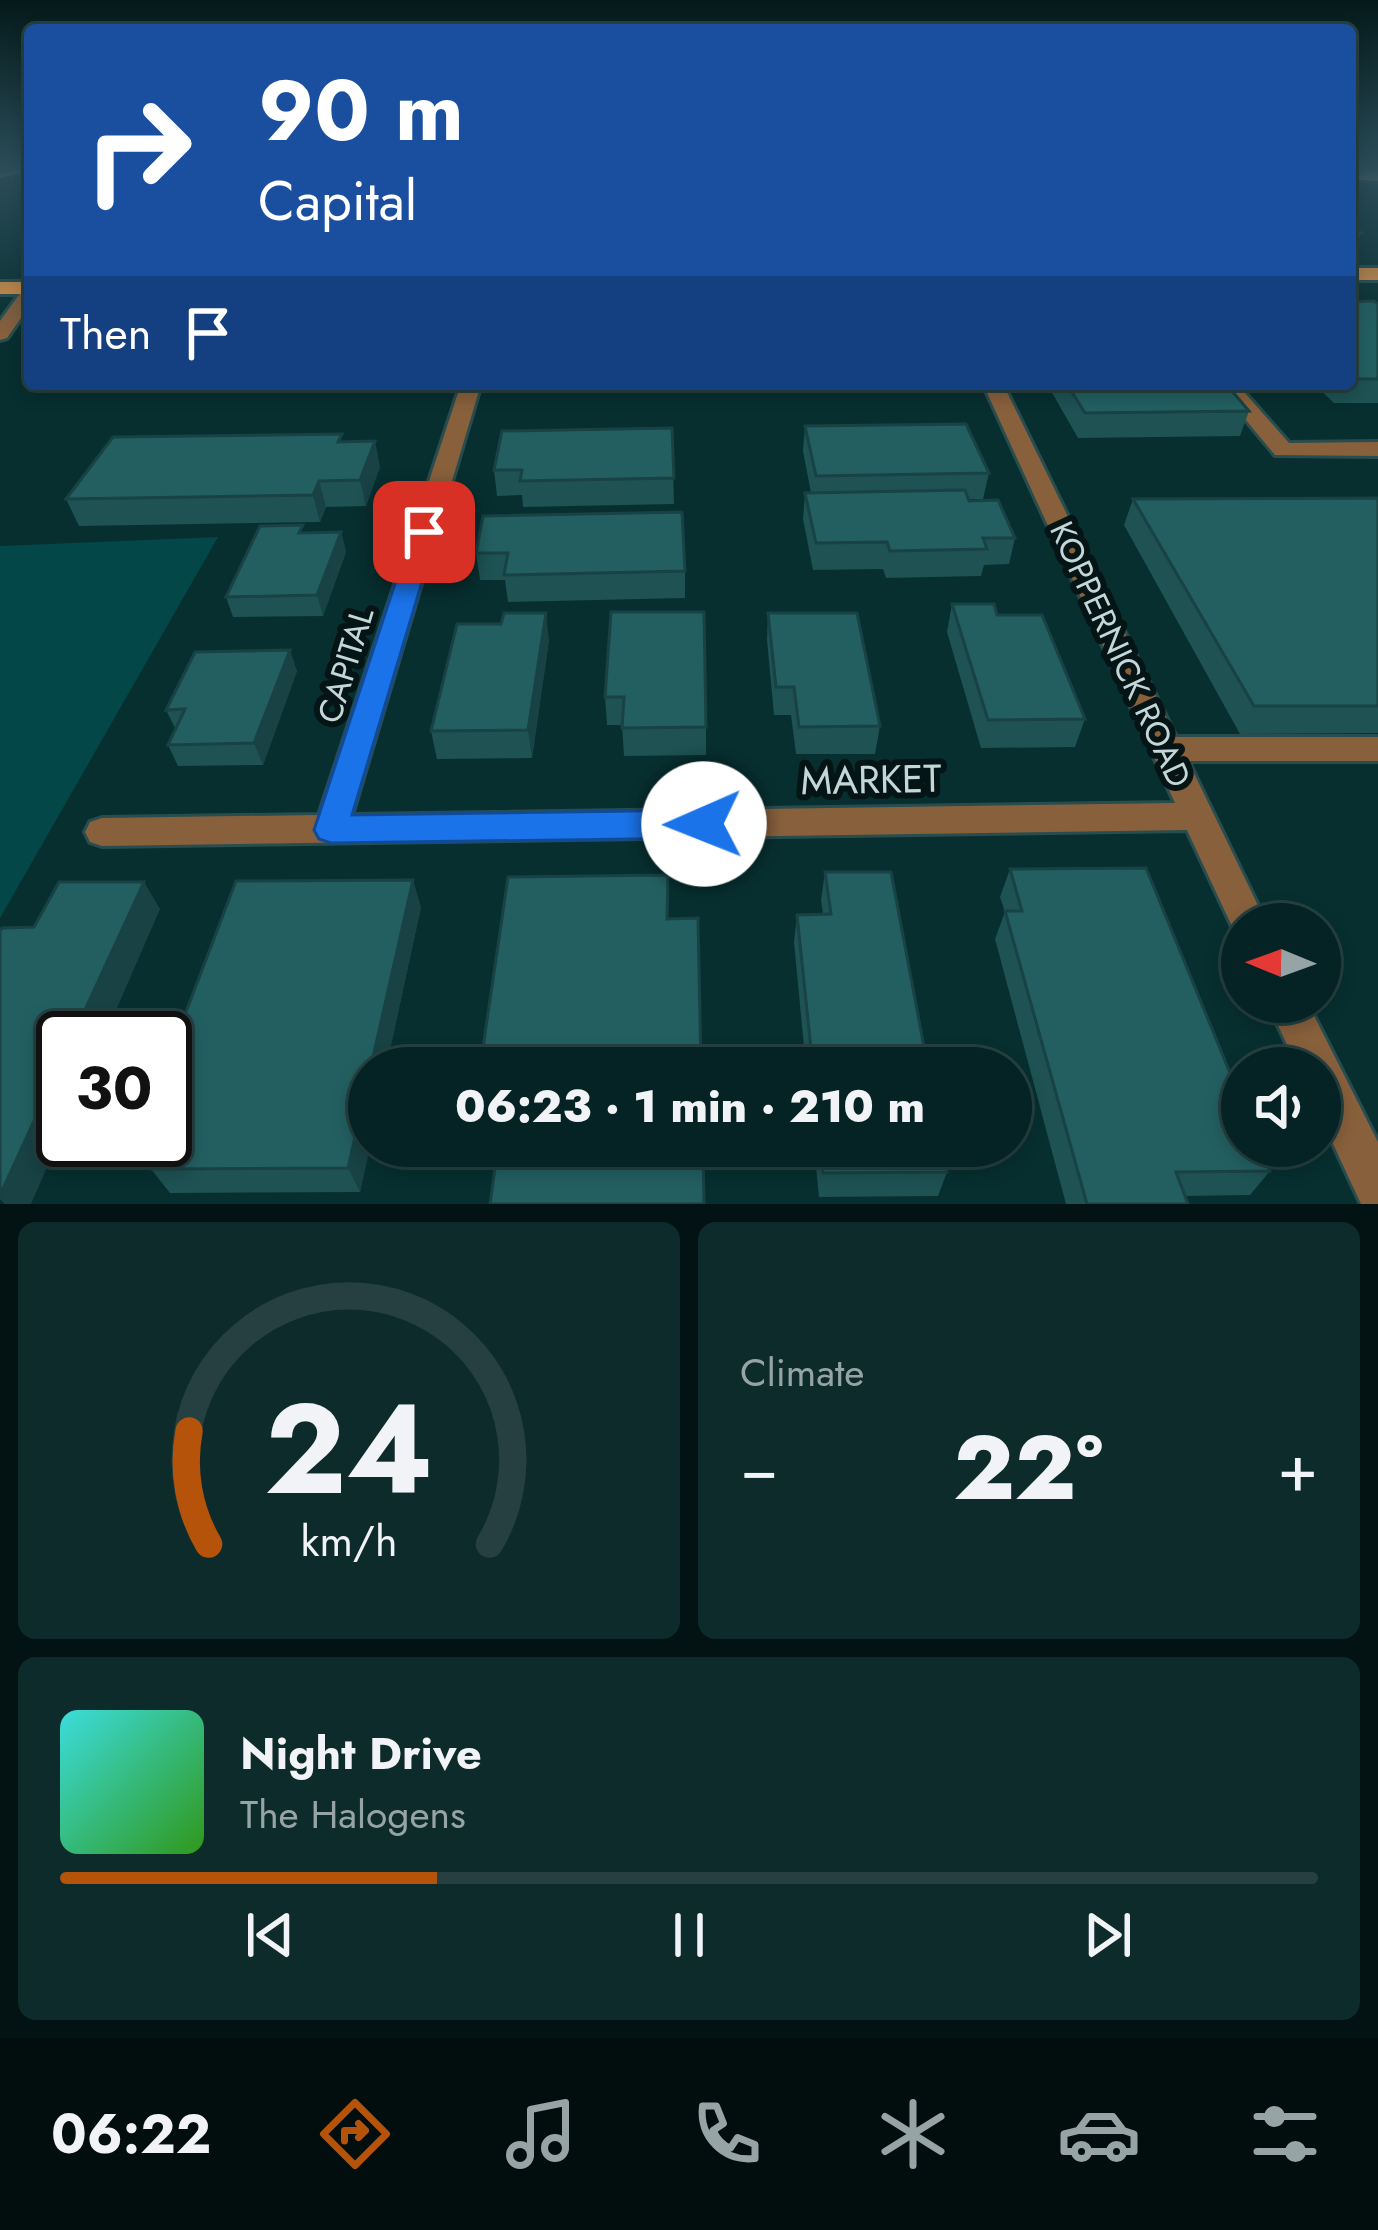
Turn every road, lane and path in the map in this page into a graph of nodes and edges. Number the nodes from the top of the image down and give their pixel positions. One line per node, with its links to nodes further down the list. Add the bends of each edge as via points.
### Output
1 (24, 299): 2 (street)
2 (0, 334)
3 (469, 390): 10 (street, CAPITAL)
4 (996, 390): 7 (street, KOPPERNICK ROAD)
5 (1231, 390): 6 (street, via 1283,450)
6 (1378, 449)
7 (1166, 748): 8 (street); 9 (street, KOPPERNICK ROAD)
8 (1378, 748)
9 (1197, 816): 10 (street, MARKET); 12 (street, KOPPERNICK ROAD)
10 (331, 830): 11 (street, MARKET)
11 (101, 832)
12 (1240, 903)
13 (1341, 1113): 14 (street)
14 (1378, 1190)

